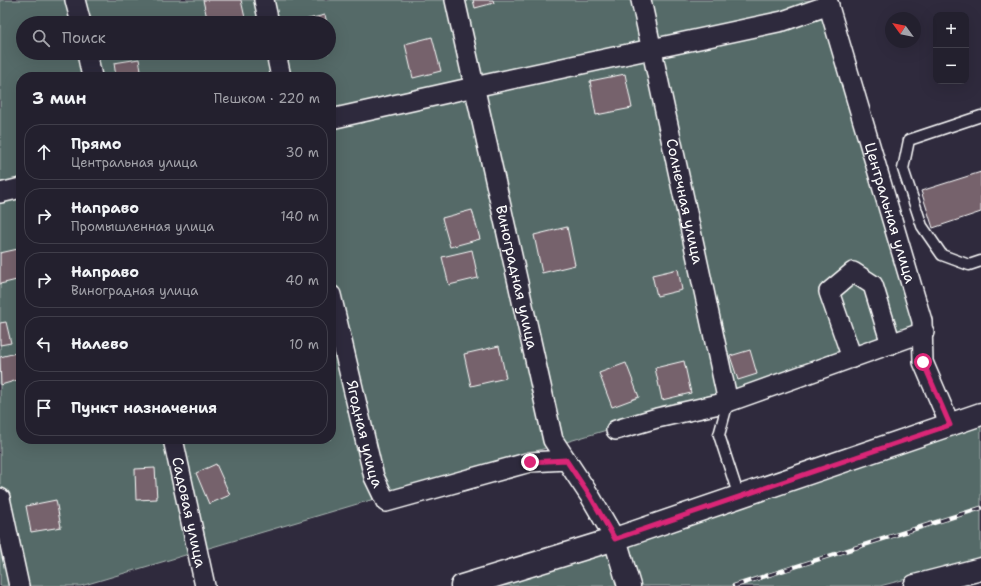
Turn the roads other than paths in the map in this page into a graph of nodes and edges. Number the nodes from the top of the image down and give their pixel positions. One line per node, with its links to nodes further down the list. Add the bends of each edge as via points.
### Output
1 (76, 0): 6 (street)
2 (264, 0): 7 (street)
3 (455, 0): 13 (street, Виноградная улица)
4 (641, 0): 8 (street, Солнечная улица)
5 (828, 2): 8 (street, via 783,21); 20 (street, Центральная улица)
6 (79, 16)
7 (267, 16)
8 (652, 50): 13 (street); 23 (street, Солнечная улица)
9 (88, 60): 11 (street)
10 (277, 60): 12 (street)
11 (91, 72)
12 (280, 72)
13 (474, 87): 15 (street); 28 (street, Виноградная улица, via 553,440)
14 (981, 116): 18 (lane, via 909,140 903,169 922,226 942,255 968,265)
15 (336, 118)
16 (16, 189): 17 (street)
17 (0, 193)
18 (981, 261)
19 (336, 316): 28 (street, Ягодная улица, via 374,477 386,502 530,462)
20 (924, 332): 21 (street); 25 (street, Центральная улица, via 923,362)
21 (891, 344): 22 (street); 22 (street, via 873,285 853,272 829,292)
22 (852, 358): 23 (street)
23 (728, 402): 26 (street); 29 (lane, via 719,435)
24 (981, 414): 25 (street)
25 (950, 425): 29 (street)
26 (616, 430)
27 (174, 444): 34 (street, Садовая улица)
28 (566, 460): 31 (street, Виноградная улица)
29 (739, 497): 31 (street)
30 (0, 498): 33 (street)
31 (615, 539): 35 (street); 36 (street)
32 (981, 569): 37 (street)
33 (19, 586)
34 (205, 586)
35 (462, 586)
36 (629, 586)
37 (915, 586)

